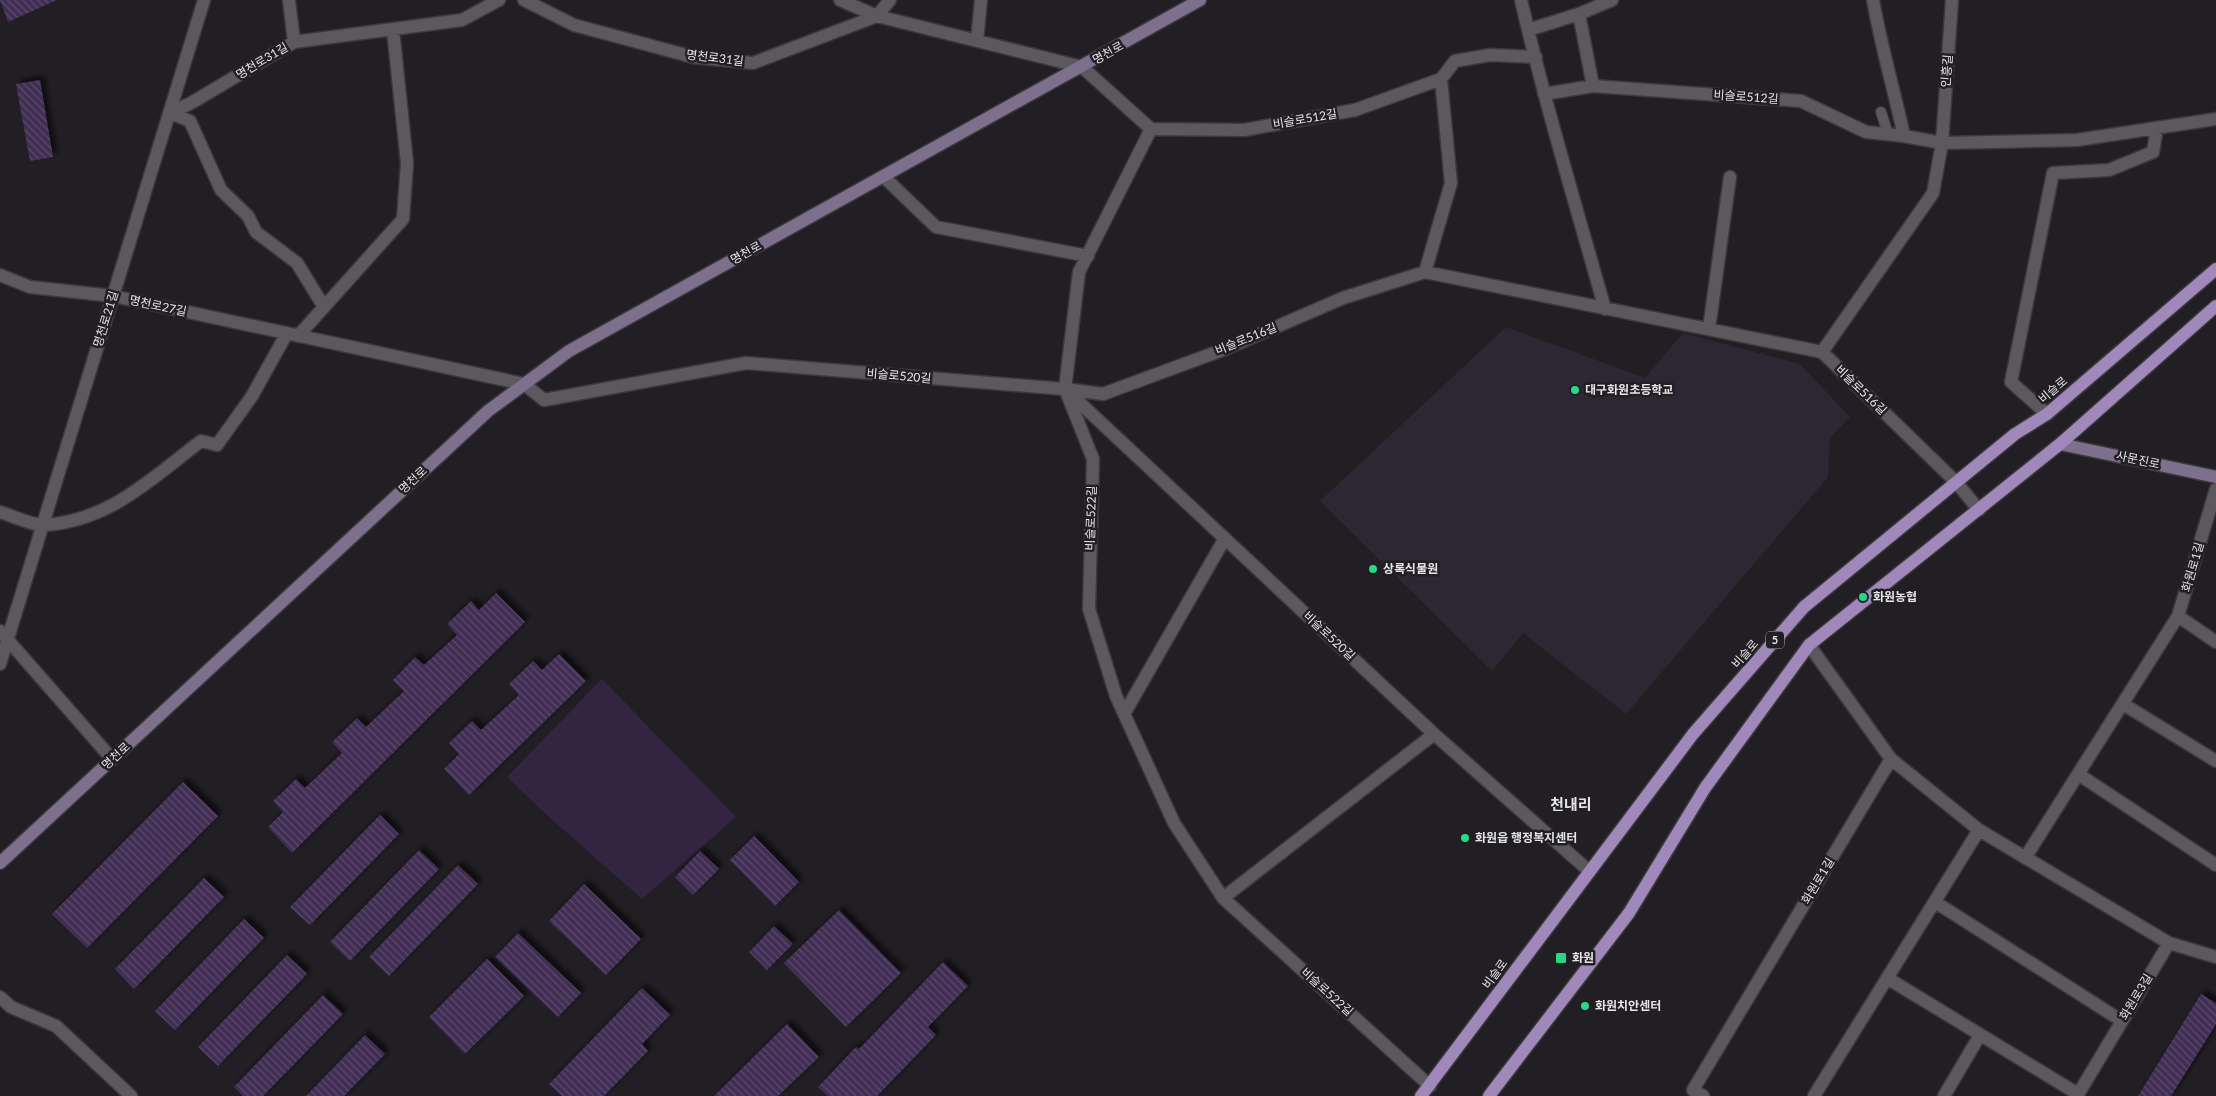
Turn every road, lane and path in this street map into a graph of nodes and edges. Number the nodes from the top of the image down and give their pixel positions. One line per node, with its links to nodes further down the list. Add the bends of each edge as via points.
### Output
1 (204, 0): 25 (street, 명천로21길)
2 (289, 0): 18 (street)
3 (499, 0): 15 (street, 명천로31길, via 462,20)
4 (524, 0): 14 (street, 명천로31길, via 574,25 592,30 693,57 753,63)
5 (840, 0): 14 (street)
6 (890, 0): 14 (street)
7 (981, 0): 17 (street)
8 (1200, 0): 20 (street, 명천로)
9 (1521, 0): 16 (street)
10 (1612, 0): 13 (street)
11 (1873, 0): 30 (street)
12 (1952, 0): 31 (street, 인흥길)
13 (1579, 14): 16 (street); 22 (street)
14 (877, 16): 17 (street)
15 (393, 30): 18 (street, 명천로31길); 40 (street, via 406,175 403,219)
16 (1528, 30): 19 (street)
17 (977, 41): 20 (street)
18 (294, 42): 25 (street, 명천로31길)
19 (1536, 57): 21 (street, via 1490,55 1455,61); 23 (street)
20 (1082, 67): 28 (street); 32 (street, 명천로)
21 (1441, 80): 28 (street, 비슬로512길, via 1355,110 1244,130); 36 (street, via 1450,183)
22 (1594, 86): 23 (street, 비슬로512길); 29 (street, 비슬로512길, via 1801,101 1866,132)
23 (1544, 94): 41 (street)
24 (1881, 112): 29 (lane)
25 (170, 113): 38 (street, 명천로21길); 40 (street, via 190,121 221,190 248,216 256,232 298,263)
26 (2216, 119): 27 (street, 비슬로512길)
27 (2157, 128): 31 (street, 비슬로512길, via 2077,140); 47 (street, via 2153,152 2109,170 2053,173 2010,382)
28 (1151, 129): 34 (street, 비슬로522길)
29 (1888, 134): 30 (street, 비슬로512길)
30 (1904, 136): 31 (street, 비슬로512길)
31 (1942, 143): 44 (street, via 1933,193)
32 (884, 177): 34 (street, via 936,228); 45 (street, 명천로, via 570,350)
33 (1730, 177): 42 (street)
34 (1088, 256): 46 (street, 비슬로522길, via 1079,272)
35 (2216, 269): 47 (main road, 비슬로 / 5)
36 (1425, 272): 41 (street, 비슬로516길); 46 (street, 비슬로516길, via 1343,298 1225,348 1103,394)
37 (0, 275): 38 (street, 명천로27길, via 30,287)
38 (113, 296): 43 (street, 명천로27길); 54 (street, 명천로21길)
39 (2216, 306): 48 (main road, 5)
40 (324, 307): 43 (street)
41 (1605, 308): 42 (street, 비슬로516길)
42 (1709, 330): 44 (street, 비슬로516길)
43 (292, 335): 45 (street, 명천로27길); 54 (street, via 217,445 201,441 120,502 93,515)
44 (1822, 352): 50 (street, 비슬로516길)
45 (524, 384): 46 (street, 비슬로520길, via 544,400 746,363); 64 (street, 명천로, via 488,411)
46 (1065, 389): 55 (street, 비슬로520길); 62 (street, 비슬로522길, via 1093,459 1089,609)
47 (2047, 414): 50 (main road, 비슬로 / 5, via 2015,434)
48 (2060, 444): 49 (street, 사문진로); 52 (main road, 5)
49 (2216, 477)
50 (1956, 482): 52 (street, 비슬로516길); 72 (main road, 비슬로 / 5, via 1804,607 1693,734)
51 (2216, 488): 56 (street, 화원로1길)
52 (1980, 510): 59 (main road, 5)
53 (0, 512): 54 (street)
54 (43, 525): 57 (street, 명천로21길)
55 (1225, 538): 62 (street); 63 (street, 비슬로520길)
56 (2178, 616): 58 (street); 61 (street, 화원로1길)
57 (4, 635): 60 (street, 명천로21길); 64 (street)
58 (2216, 642)
59 (1809, 645): 65 (street); 85 (main road, 5, via 1705,788 1629,913)
60 (0, 664)
61 (2123, 704): 66 (street); 67 (street, 화원로1길)
62 (1124, 714): 73 (street, 비슬로522길, via 1174,824)
63 (1434, 734): 72 (street, 비슬로520길); 73 (street)
64 (112, 759): 70 (street, 명천로)
65 (1891, 759): 68 (street); 86 (street, 화원로1길, via 1693,1090)
66 (2216, 761)
67 (2078, 774): 69 (street, 화원로1길); 71 (street)
68 (1979, 830): 69 (street); 74 (street)
69 (2025, 858): 75 (street)
70 (0, 863)
71 (2216, 866)
72 (1588, 870): 81 (main road, 비슬로 / 5)
73 (1223, 898): 81 (street, 비슬로522길)
74 (1935, 902): 77 (street); 79 (street)
75 (2169, 943): 76 (street); 79 (street, 화원로3길)
76 (2216, 957)
77 (1887, 978): 80 (street); 87 (street)
78 (0, 997): 83 (street, via 11,1007 56,1026)
79 (2122, 1021): 82 (street, 화원로3길)
80 (1980, 1035): 82 (street, 화원로3길); 88 (street)
81 (1430, 1086): 84 (main road, 비슬로 / 5)
82 (2078, 1095)
83 (131, 1096)
84 (1421, 1096)
85 (1489, 1096)
86 (1703, 1096)
87 (1814, 1096)
88 (1944, 1096)

